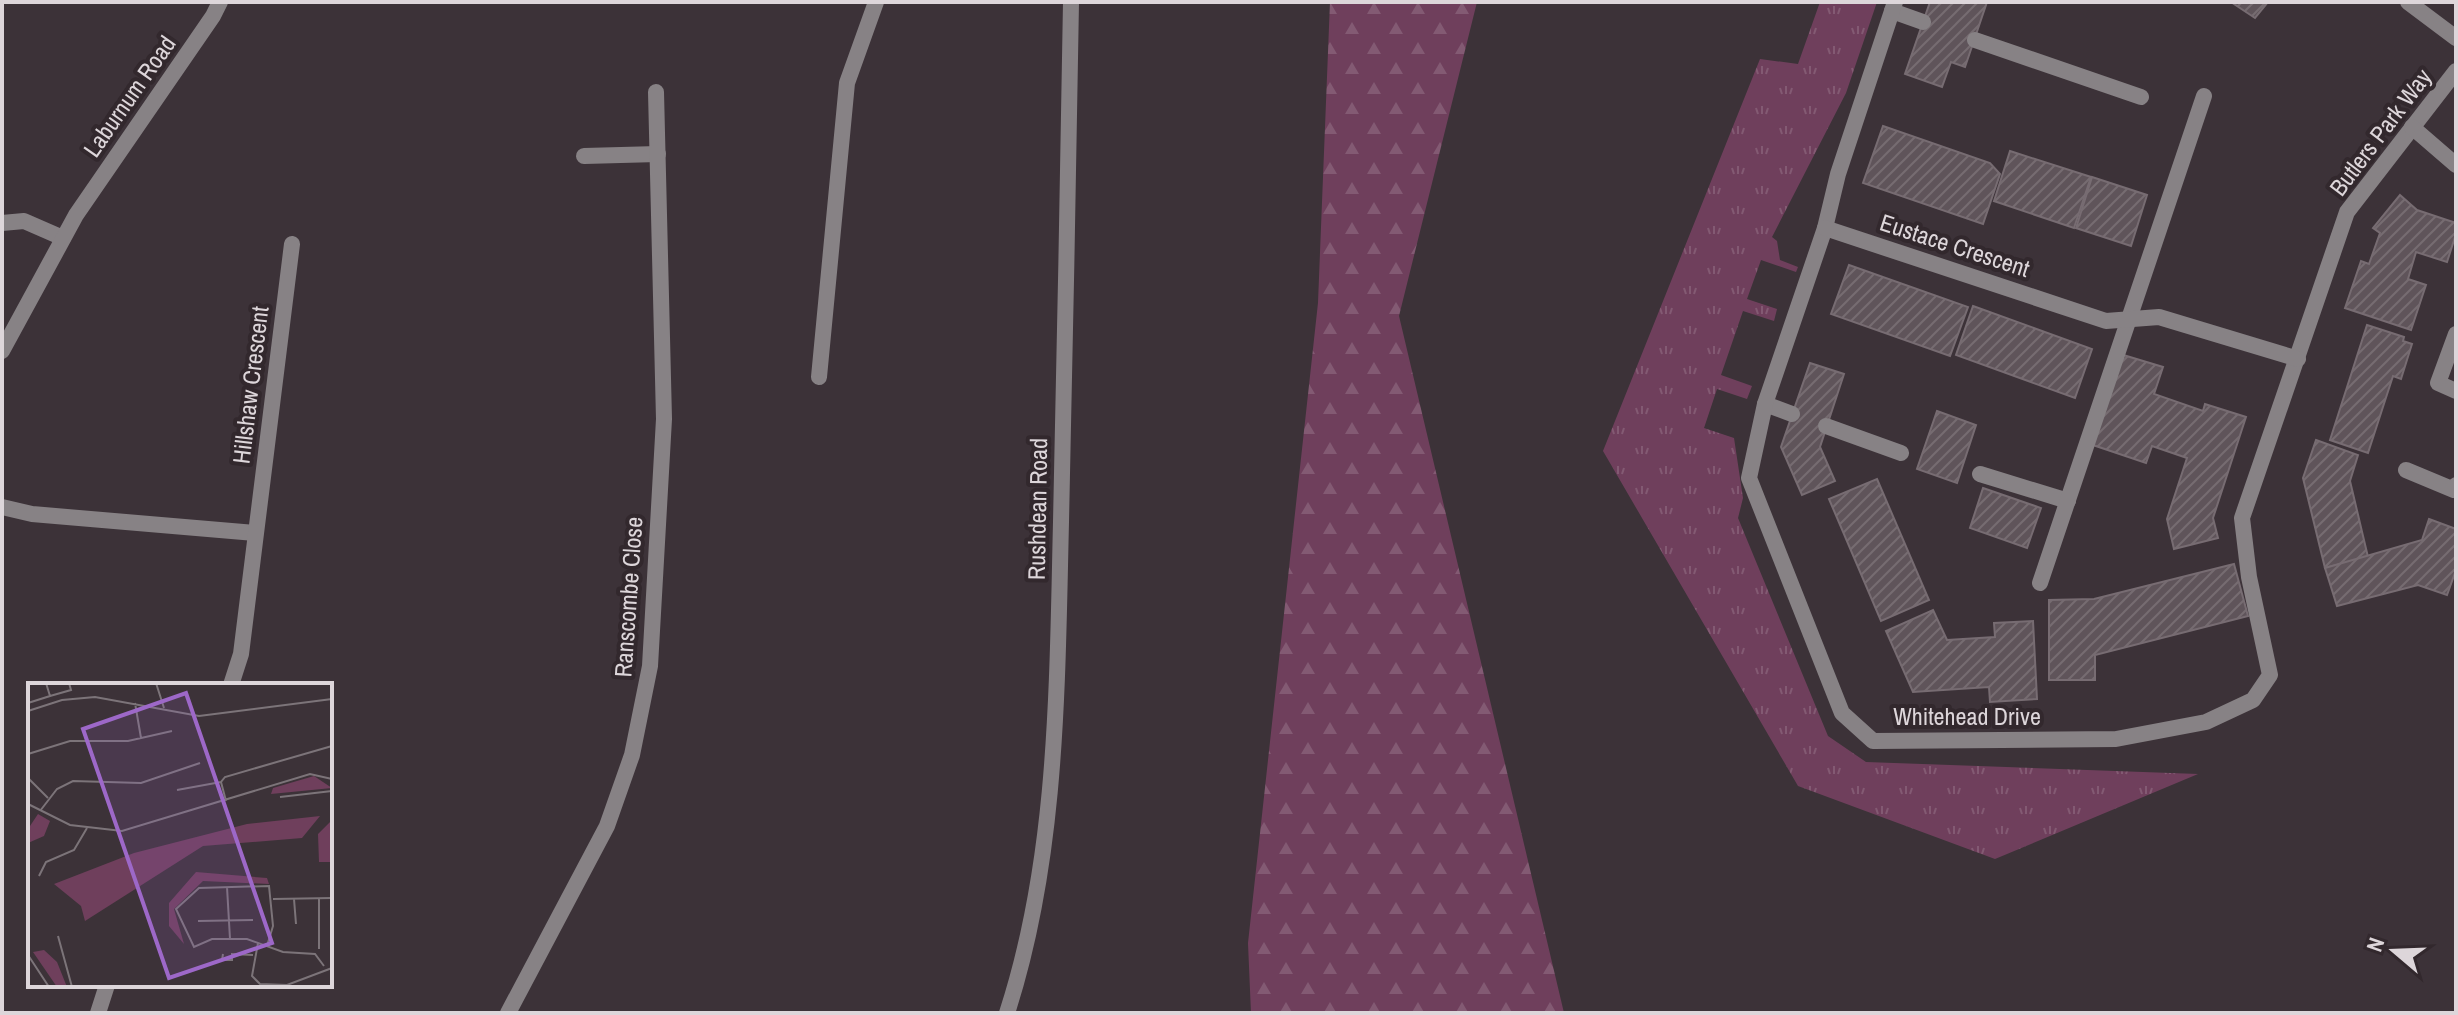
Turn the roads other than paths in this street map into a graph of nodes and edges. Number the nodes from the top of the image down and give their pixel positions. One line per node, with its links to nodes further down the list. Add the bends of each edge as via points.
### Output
1 (220, 2): 19 (street, Laburnum Road)
2 (876, 2): 25 (street, via 847,83)
3 (1071, 2): 42 (street, Rushdean Road, via 1057,681 1035,902)
4 (2408, 2): 7 (street)
5 (1893, 7): 6 (street); 18 (street)
6 (1923, 22)
7 (2456, 38)
8 (1975, 40): 12 (street)
9 (2456, 71): 13 (street, Butlers Park Way)
10 (656, 92): 14 (street, Ranscombe Close)
11 (2204, 96): 21 (street)
12 (2141, 97)
13 (2412, 127): 16 (street); 24 (street, Butlers Park Way, via 2347,212)
14 (658, 154): 15 (street); 41 (street, Ranscombe Close, via 664,419 650,666 632,755 607,826)
15 (584, 156)
16 (2456, 165)
17 (2, 223): 19 (street, via 24,221)
18 (1825, 228): 21 (street, Eustace Crescent, via 2106,321); 27 (street, Whitehead Drive)
19 (63, 238): 23 (street, Laburnum Road)
20 (292, 244): 36 (street, Hillshaw Crescent)
21 (2129, 320): 24 (street, Eustace Crescent, via 2163,318); 34 (street)
22 (2456, 334): 26 (street, via 2438,383)
23 (2, 351)
24 (2298, 359): 27 (street, Whitehead Drive, via 2242,518 2270,675 2253,700 2206,722 2116,739 1873,741 1842,713 1749,478)
25 (819, 377)
26 (2456, 391)
27 (1765, 404): 28 (street)
28 (1792, 414)
29 (1826, 426): 30 (street)
30 (1901, 453)
31 (2406, 470): 33 (street, via 2454,490)
32 (1980, 474): 34 (street)
33 (2456, 485)
34 (2068, 501): 37 (street)
35 (2, 507): 36 (street)
36 (255, 533): 38 (street, Hillshaw Crescent, via 241,654)
37 (2040, 583)
38 (232, 683)
39 (106, 987): 40 (street)
40 (98, 1013)
41 (508, 1013)
42 (1007, 1013)

